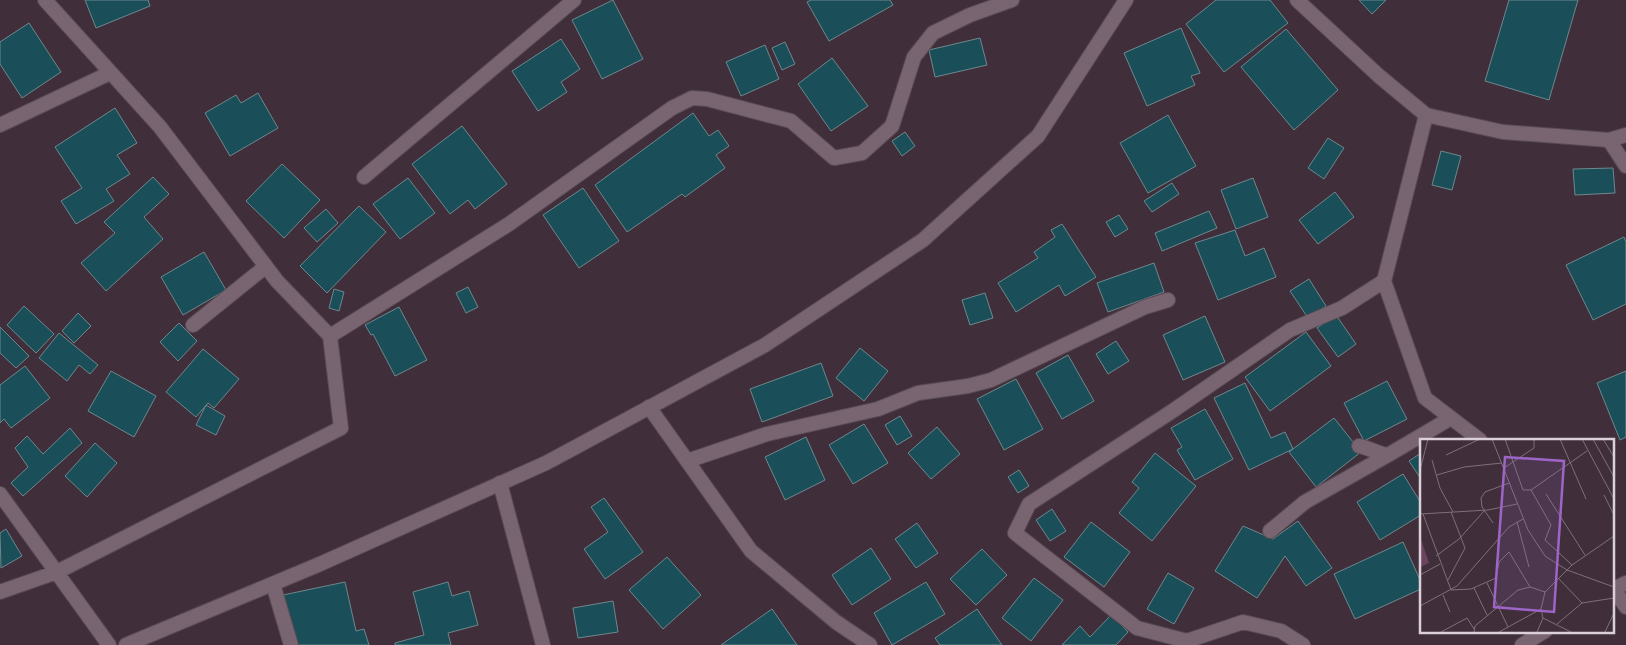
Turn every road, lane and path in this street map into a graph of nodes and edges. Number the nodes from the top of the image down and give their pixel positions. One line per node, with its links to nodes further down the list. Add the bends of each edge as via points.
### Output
1 (45, 0): 6 (street)
2 (574, 0): 12 (street)
3 (1012, 0): 17 (street, via 933,33 914,58 892,126 862,154 834,158 791,121 718,101 692,98 672,108 509,224)
4 (1126, 0): 18 (street, via 1038,136 923,240 765,344)
5 (1297, 0): 7 (street)
6 (110, 73): 8 (street); 13 (street, via 160,127)
7 (1426, 115): 10 (street, via 1503,132); 14 (street)
8 (0, 125)
9 (1626, 135): 10 (street)
10 (1609, 140): 11 (street)
11 (1626, 166)
12 (364, 177)
13 (265, 267): 16 (street); 17 (street)
14 (1384, 281): 19 (street, via 1425,398); 38 (street, via 1342,308 1290,330 1029,504 1015,533 1137,628 1187,641 1243,622 1282,631)
15 (1168, 300): 23 (street, via 1145,307 991,380 918,393 878,409 767,434)
16 (193, 325)
17 (330, 336): 27 (street, via 341,428)
18 (649, 407): 23 (street); 24 (street, via 546,463)
19 (1451, 418): 20 (street); 22 (street)
20 (1479, 439)
21 (1359, 446): 22 (street)
22 (1388, 455): 26 (street, via 1306,502)
23 (687, 461): 37 (street, via 751,552 836,622)
24 (500, 483): 28 (street); 36 (street)
25 (0, 494): 27 (street)
26 (1270, 531)
27 (57, 572): 30 (street); 33 (street)
28 (272, 584): 34 (street); 35 (street)
29 (1616, 587): 31 (street)
30 (0, 592)
31 (1626, 607)
32 (1543, 632): 39 (street)
33 (109, 645)
34 (126, 645)
35 (291, 645)
36 (543, 645)
37 (870, 645)
38 (1303, 645)
39 (1522, 645)

